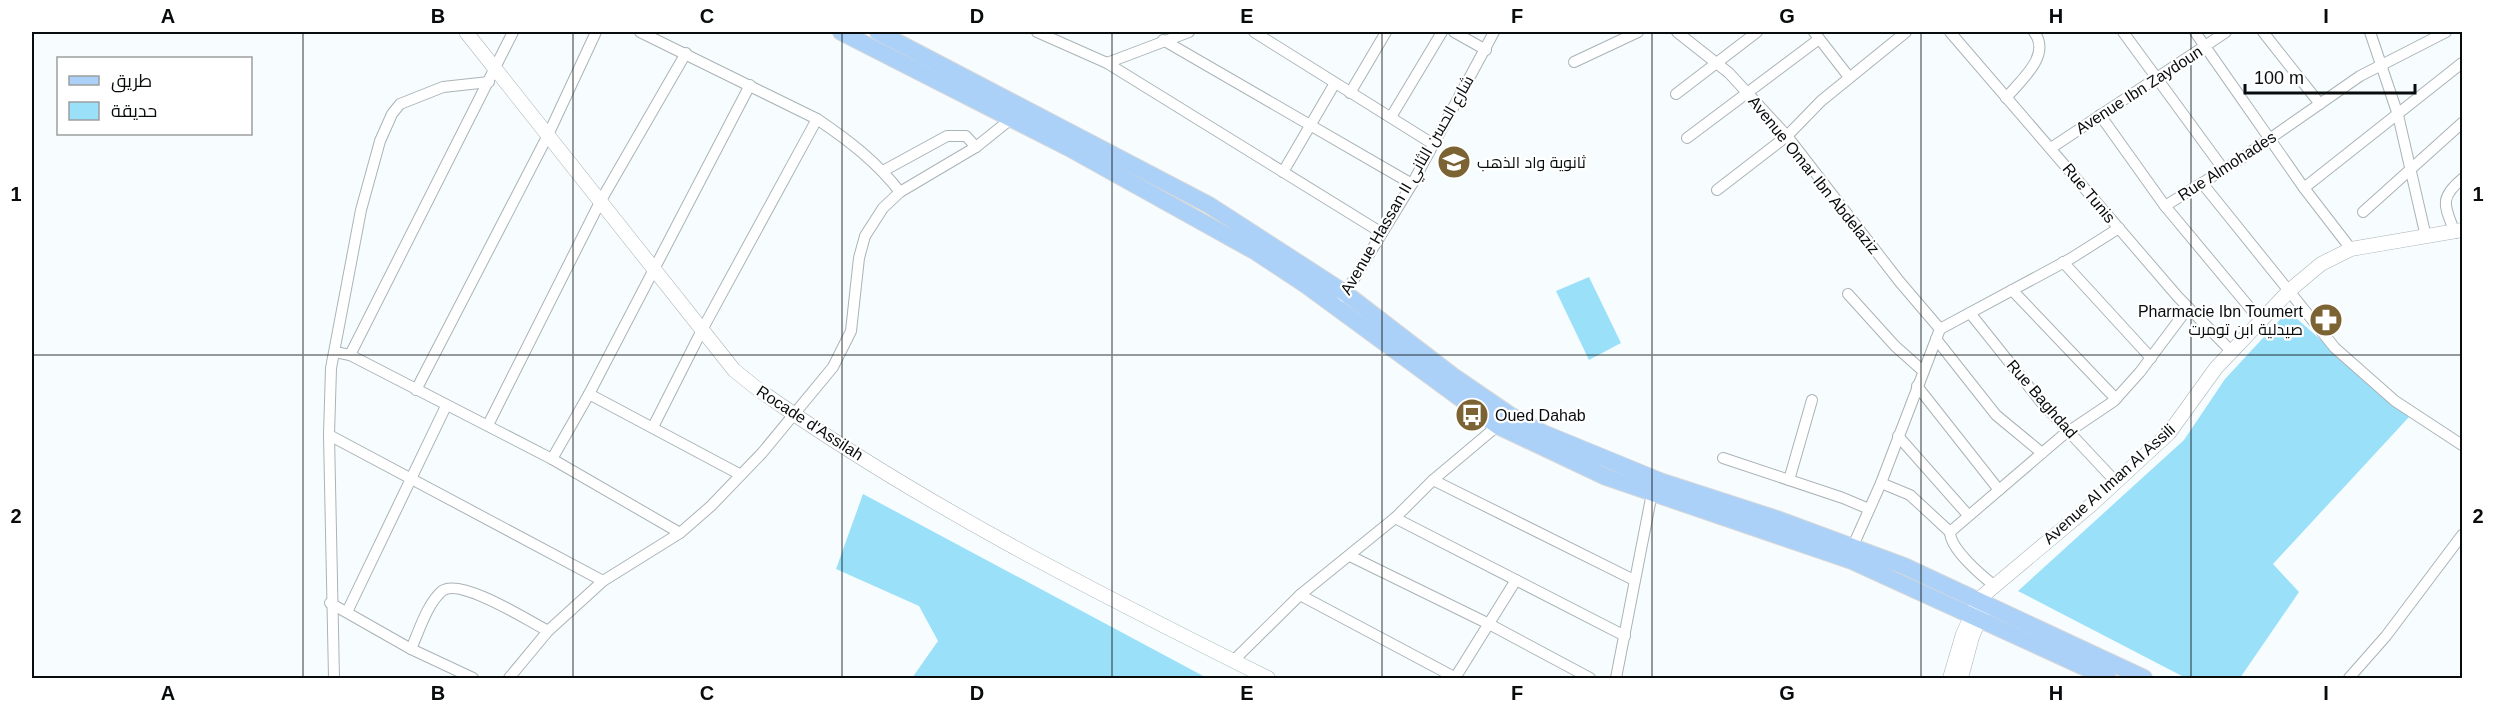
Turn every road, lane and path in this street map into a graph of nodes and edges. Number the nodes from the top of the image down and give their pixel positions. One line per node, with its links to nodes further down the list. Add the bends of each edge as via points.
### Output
1 (466, 32): 37 (street, Rocade d'Assilah)
2 (513, 32): 37 (street)
3 (596, 32): 55 (street)
4 (644, 32): 31 (street)
5 (841, 32): 48 (main road)
6 (878, 32): 27 (main road)
7 (1038, 32): 34 (street)
8 (1189, 32): 28 (street)
9 (1254, 32): 41 (street)
10 (1386, 32): 43 (street)
11 (1442, 32): 51 (street)
12 (1454, 32): 30 (street)
13 (1494, 32): 30 (street, Avenue Hassan II شارع الحسن الثاني)
14 (1638, 32): 33 (street)
15 (1677, 32): 32 (street, Avenue Omar Ibn Abdelaziz)
16 (1757, 32): 32 (street)
17 (1906, 32): 38 (street)
18 (1950, 32): 46 (street, Rue Tunis)
19 (2034, 32): 46 (street, via 2039,39 2038,57)
20 (2123, 32): 39 (street)
21 (2194, 32): 29 (street)
22 (2226, 32): 29 (street, Avenue Ibn Zaydoun)
23 (2264, 32): 47 (street)
24 (2370, 32): 35 (street)
25 (2446, 32): 35 (street, Rue Almohades)
26 (1816, 35): 38 (street); 45 (street)
27 (898, 36): 48 (main road)
28 (1163, 40): 34 (street); 54 (street)
29 (2207, 46): 39 (street, Avenue Ibn Zaydoun); 58 (street)
30 (1486, 51): 59 (street, Avenue Hassan II شارع الحسن الثاني)
31 (686, 53): 42 (street); 72 (street)
32 (1717, 61): 44 (street); 45 (street, Avenue Omar Ibn Abdelaziz)
33 (1574, 62)
34 (1107, 63): 65 (street)
35 (2383, 63): 47 (street, Rue Almohades); 50 (street)
36 (2463, 63): 50 (street)
37 (496, 69): 40 (street); 55 (street, Rocade d'Assilah)
38 (1849, 77): 56 (street)
39 (2157, 77): 49 (street, Avenue Ibn Zaydoun); 62 (street)
40 (489, 82): 92 (street, via 426,92 400,104 392,114 380,141 361,210); 93 (street)
41 (1335, 83): 43 (street); 54 (street)
42 (750, 85): 52 (street); 81 (street)
43 (1350, 93): 51 (street)
44 (1677, 94)
45 (1748, 94): 56 (street, Avenue Omar Ibn Abdelaziz); 57 (street)
46 (2006, 98): 61 (street, Rue Tunis)
47 (2320, 104): 58 (street, Rue Almohades)
48 (1018, 114): 60 (street); 85 (main road)
49 (2100, 115): 61 (street, Avenue Ibn Zaydoun); 73 (street)
50 (2398, 115): 64 (street); 69 (street)
51 (1391, 117): 59 (street)
52 (817, 119): 63 (street); 89 (street)
53 (2463, 123): 64 (street)
54 (1311, 126): 65 (street); 68 (street)
55 (548, 135): 72 (street, Rocade d'Assilah); 97 (street)
56 (1787, 136): 70 (street); 90 (street, Avenue Omar Ibn Abdelaziz)
57 (1687, 138)
58 (2270, 139): 62 (street, Rue Almohades); 69 (street)
59 (1433, 144): 68 (street, Avenue Hassan II شارع الحسن الثاني)
60 (975, 147): 63 (street, via 966,136 946,136); 71 (street)
61 (2051, 148): 75 (street, Rue Tunis)
62 (2224, 170): 67 (street, Rue Almohades)
63 (883, 171): 71 (street)
64 (2411, 171): 74 (street); 78 (street)
65 (1282, 172): 77 (street)
66 (2463, 179): 76 (street, via 2448,191 2445,199)
67 (2202, 183): 73 (street, Rue Almohades); 83 (street)
68 (1412, 184): 77 (street, Avenue Hassan II شارع الحسن الثاني)
69 (2304, 188): 79 (street)
70 (1717, 190)
71 (900, 192): 102 (street, via 873,219 865,236 851,331 843,351)
72 (600, 202): 81 (street, Rocade d'Assilah); 104 (street)
73 (2165, 206): 88 (street, Rue Almohades)
74 (2363, 212)
75 (2119, 228): 80 (street); 86 (street, Rue Tunis)
76 (2459, 231): 78 (street, Avenue Al Iman Al Assili)
77 (1382, 233): 85 (street, Avenue Hassan II شارع الحسن الثاني)
78 (2426, 237): 79 (street, Avenue Al Iman Al Assili)
79 (2351, 249): 83 (street, Avenue Al Iman Al Assili, via 2321,264)
80 (2063, 262): 82 (street); 94 (street)
81 (653, 268): 89 (street, Rocade d'Assilah); 98 (street)
82 (2012, 290): 87 (street); 99 (street)
83 (2290, 290): 88 (street, Avenue Al Iman Al Assili); 109 (street, via 2335,348 2395,401)
84 (1848, 294): 95 (street)
85 (1340, 300): 103 (main road)
86 (2188, 308): 91 (street, Rue Tunis); 94 (street)
87 (1970, 314): 90 (street); 106 (street, Rue Baghdad)
88 (2260, 320): 91 (street, Avenue Al Iman Al Assili)
89 (702, 330): 102 (street, Rocade d'Assilah, via 734,370); 105 (street)
90 (1938, 334): 95 (street); 110 (street, Avenue Omar Ibn Abdelaziz, via 1996,415)
91 (2231, 351): 117 (street, Avenue Al Iman Al Assili, via 2169,434)
92 (335, 352): 93 (street); 107 (street)
93 (350, 355): 97 (street)
94 (2151, 358): 99 (street)
95 (1923, 371): 96 (street)
96 (1917, 386): 108 (street); 119 (street)
97 (416, 390): 101 (street)
98 (589, 394): 105 (street); 112 (street)
99 (2116, 399): 106 (street)
100 (1812, 400): 116 (street)
101 (446, 406): 104 (street); 114 (street)
102 (793, 413): 113 (street); 141 (street, Rocade d'Assilah, via 1004,540)
103 (1504, 420): 115 (street); 120 (main road, via 1606,477); 127 (main road, via 1660,481)
104 (488, 425): 112 (street)
105 (653, 428): 113 (street)
106 (2069, 431): 110 (street); 117 (street, Rue Baghdad)
107 (329, 435): 114 (street); 134 (street)
108 (1898, 436): 118 (street); 122 (street)
109 (2463, 445)
110 (2042, 453): 119 (street)
111 (1723, 458): 116 (street)
112 (552, 459): 125 (street)
113 (741, 475): 125 (street)
114 (410, 476): 131 (street); 135 (street)
115 (1433, 480): 123 (street); 130 (street)
116 (1789, 480): 121 (street)
117 (2116, 482): 132 (street, Avenue Al Iman Al Assili)
118 (1881, 483): 121 (street); 124 (street, via 1910,495)
119 (1999, 490): 122 (street)
120 (1652, 493): 130 (street); 136 (main road, via 1852,561)
121 (1869, 509): 127 (street)
122 (1968, 515): 124 (street)
123 (1395, 518): 128 (street); 129 (street)
124 (1950, 532): 132 (street, via 1955,546 1981,575)
125 (680, 533): 131 (street)
126 (2463, 535): 153 (street)
127 (1853, 546): 132 (main road)
128 (1350, 556): 133 (street); 137 (street)
129 (1516, 580): 137 (street); 139 (street)
130 (1635, 580): 139 (street)
131 (603, 581): 138 (street)
132 (1988, 594): 136 (street); 152 (main road)
133 (1300, 595): 141 (street); 146 (street)
134 (330, 603): 135 (street); 142 (street)
135 (347, 612): 140 (street)
136 (1975, 617): 149 (street); 150 (street); 151 (main road)
137 (1489, 624): 146 (street); 147 (street)
138 (548, 631): 140 (street, via 480,595 448,588 431,606); 144 (street)
139 (1625, 636): 148 (street)
140 (411, 649): 143 (street)
141 (1233, 661): 145 (street, Rocade d'Assilah)
142 (334, 678)
143 (473, 678)
144 (509, 678)
145 (1268, 678)
146 (1455, 678)
147 (1590, 678)
148 (1616, 678)
149 (1950, 678)
150 (1961, 678)
151 (2108, 678)
152 (2144, 678)
153 (2349, 678)

